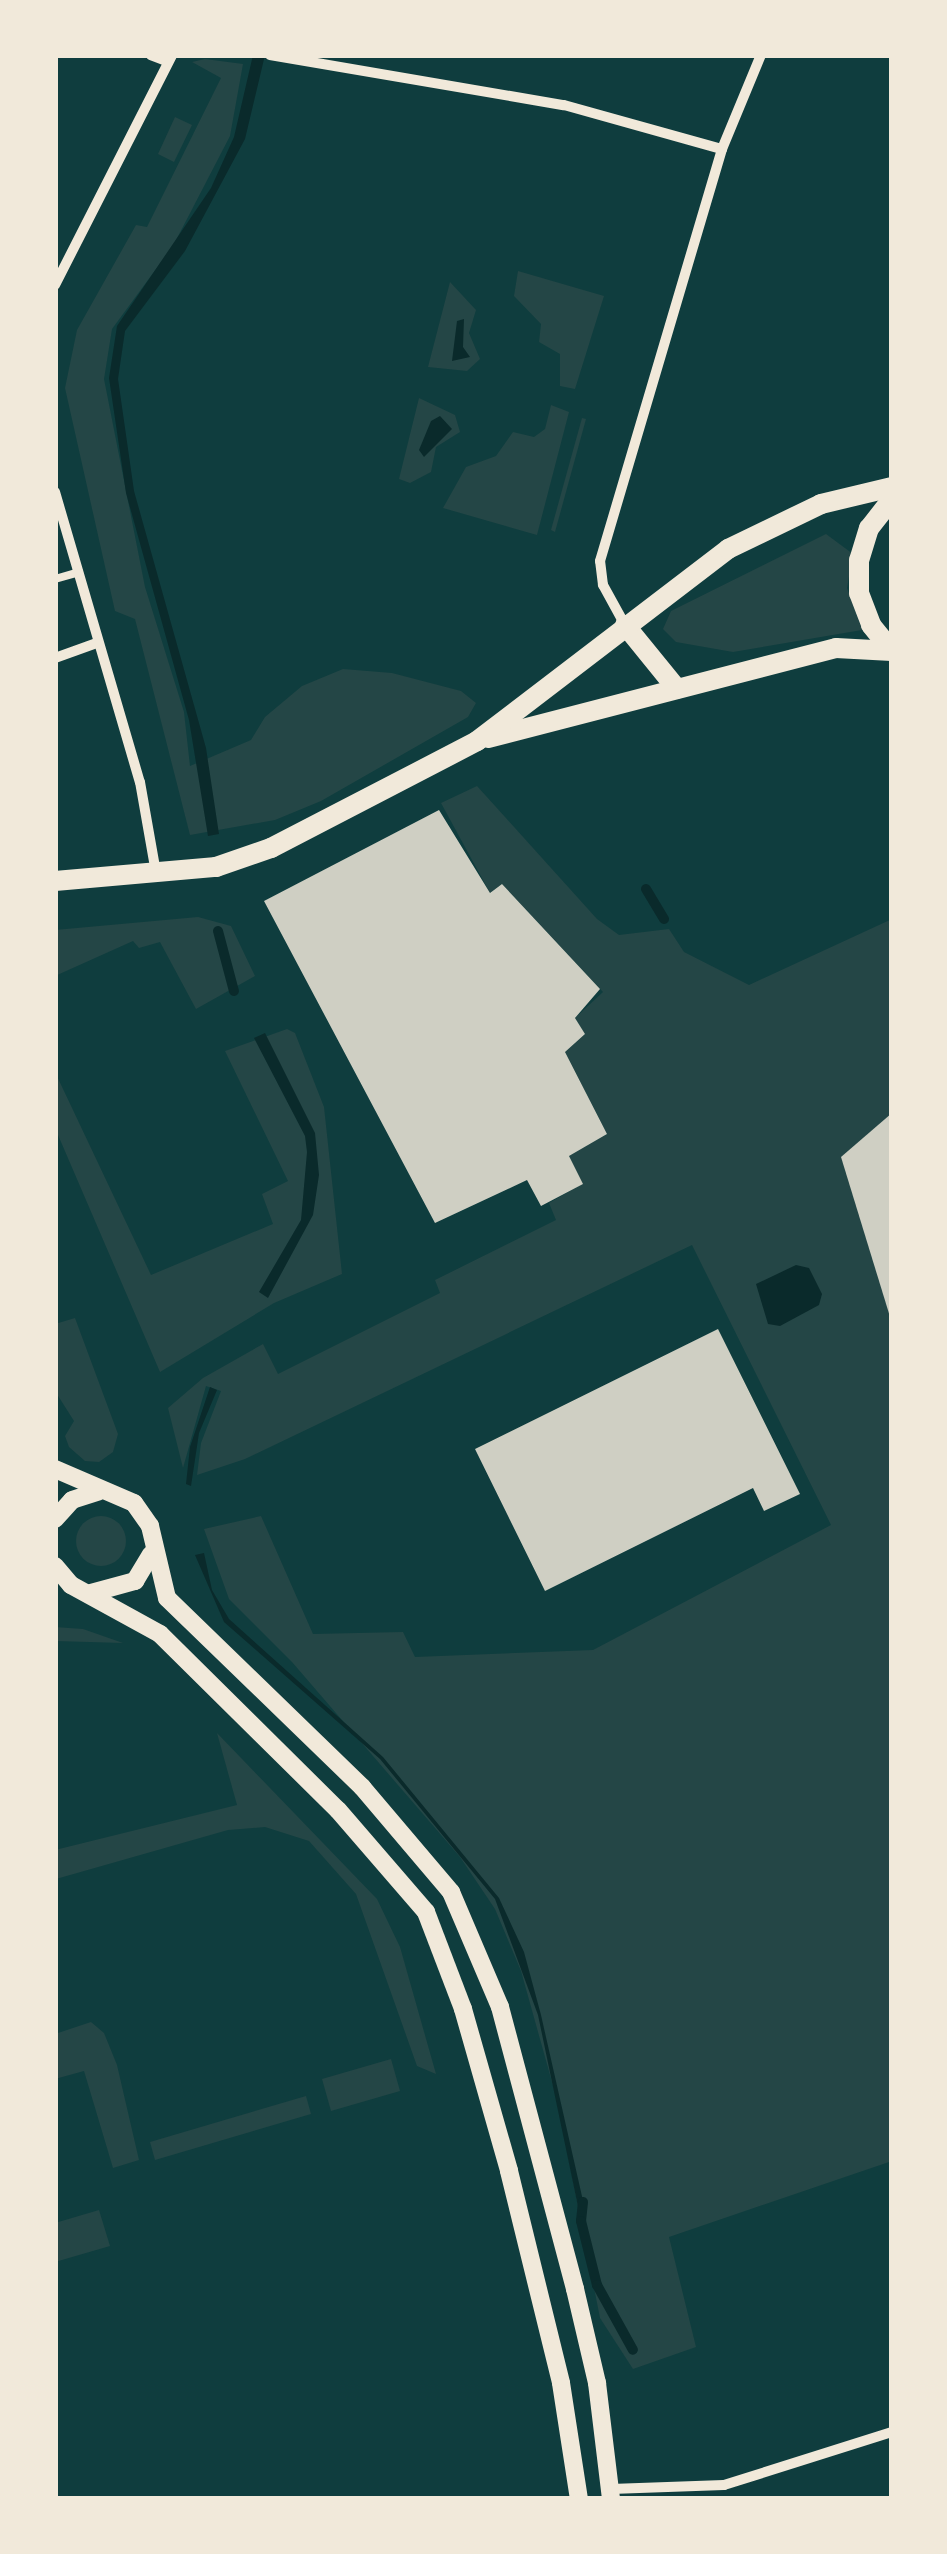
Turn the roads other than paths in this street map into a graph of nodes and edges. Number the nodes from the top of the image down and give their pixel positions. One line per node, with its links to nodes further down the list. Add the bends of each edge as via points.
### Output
1 (150, 55): 4 (street)
2 (270, 55): 5 (street, via 564,104)
3 (761, 55): 5 (street)
4 (170, 59): 6 (street)
5 (722, 149): 12 (street, via 600,561 603,584)
6 (55, 285)
7 (892, 487): 12 (main road, via 821,504 728,549)
8 (56, 497): 10 (street)
9 (892, 498): 14 (main road, via 869,528 858,560 865,609)
10 (79, 572): 11 (lane); 13 (street)
11 (55, 579)
12 (626, 625): 16 (main road); 17 (main road)
13 (97, 644): 15 (street); 18 (street, via 140,782)
14 (892, 651): 16 (main road, via 836,648)
15 (55, 658)
16 (677, 689): 17 (main road)
17 (476, 741): 18 (main road, via 254,856)
18 (156, 873): 19 (main road)
19 (55, 881)
20 (55, 1470): 21 (street)
21 (100, 1491): 22 (street, via 72,1500); 23 (street, via 125,1497 142,1512)
22 (55, 1519)
23 (151, 1554): 25 (street, via 121,1590); 28 (street, via 167,1598 362,1788 452,1892 480,1950 593,2364)
24 (57, 1573): 25 (street)
25 (84, 1592): 29 (street, via 133,1615 188,1660 338,1810 426,1912 463,2009 509,2171 561,2383)
26 (892, 2432): 27 (street)
27 (724, 2486): 28 (street); 30 (street)
28 (611, 2494)
29 (579, 2499)
30 (734, 2499)

